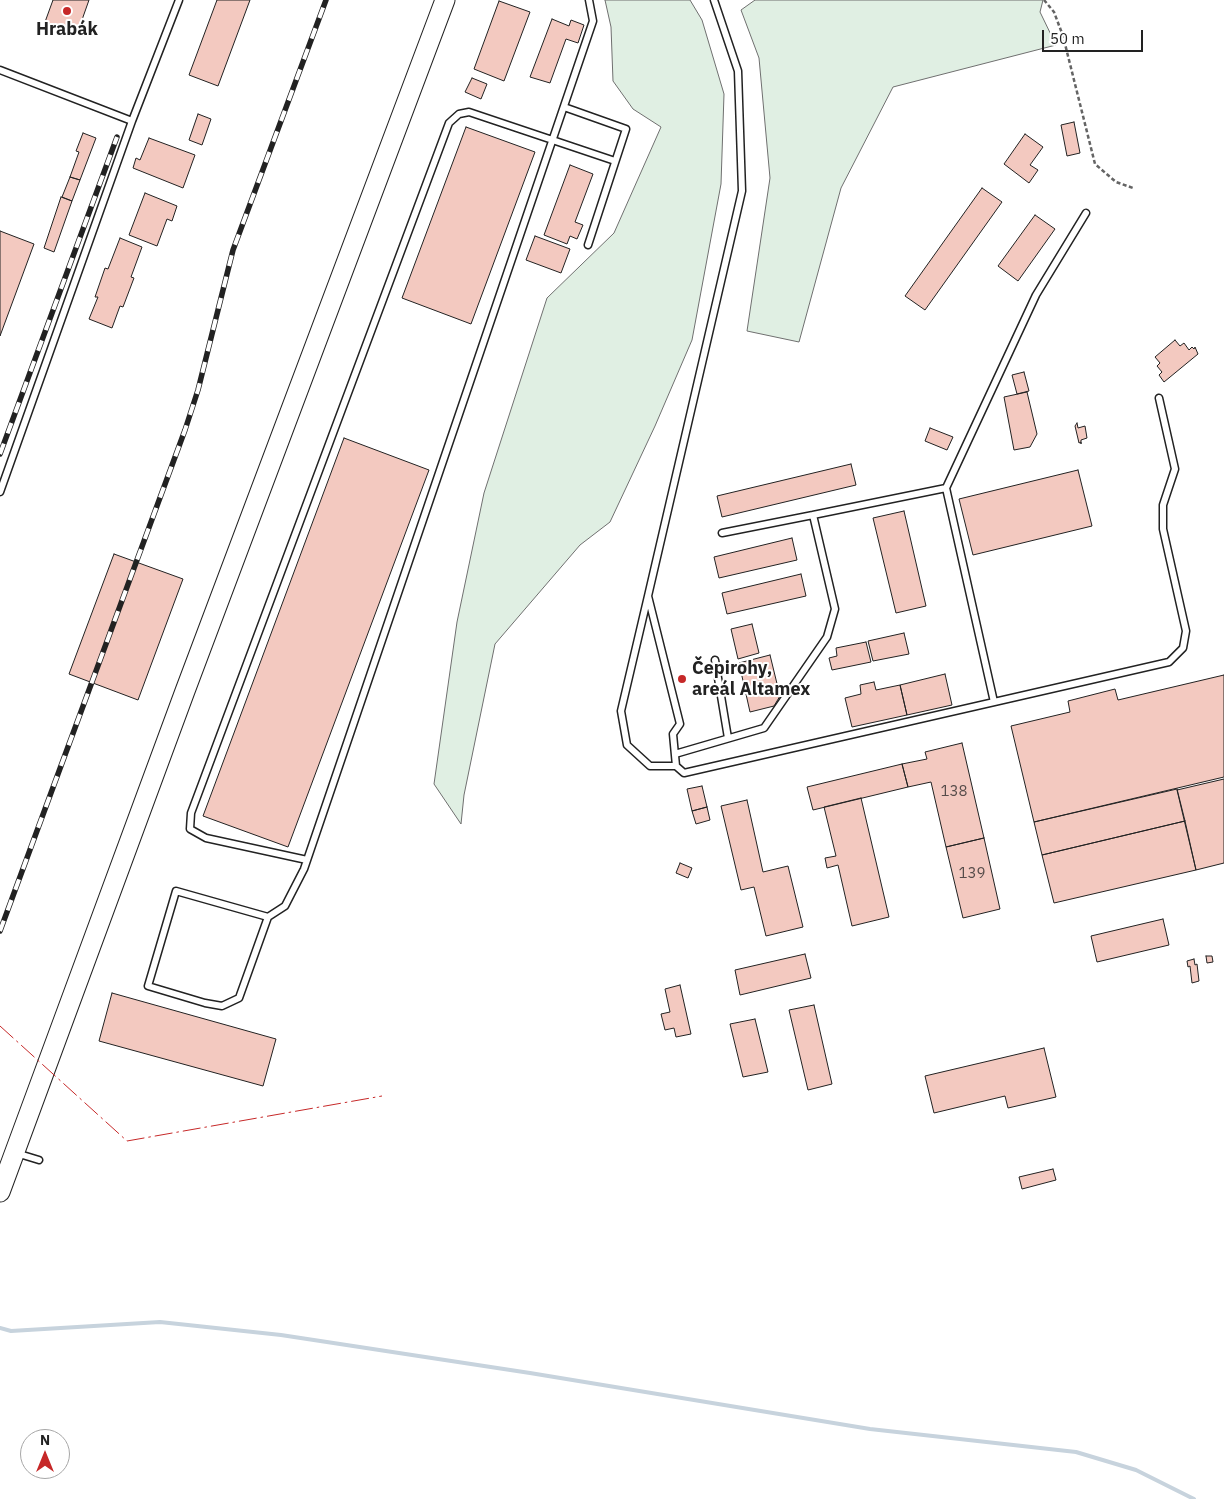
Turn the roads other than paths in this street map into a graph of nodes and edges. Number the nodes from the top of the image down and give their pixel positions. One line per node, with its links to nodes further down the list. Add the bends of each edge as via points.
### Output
1 (179, 0): 7 (lane)
2 (445, 0): 25 (main road)
3 (589, 0): 6 (lane, via 593,22)
4 (714, 0): 17 (lane, via 738,70 742,191)
5 (0, 70): 7 (lane)
6 (564, 107): 8 (lane); 9 (lane, via 626,129)
7 (132, 121): 14 (lane)
8 (553, 140): 9 (lane); 23 (lane); 23 (lane, via 469,112 459,114 449,123 191,813 190,829 206,838)
9 (615, 161): 11 (lane)
10 (1086, 213): 13 (lane, via 1036,295)
11 (588, 245)
12 (1160, 398): 19 (lane, via 1175,469 1164,505 1164,529 1186,630 1183,648 1169,662)
13 (946, 488): 15 (lane); 19 (lane)
14 (0, 492)
15 (813, 515): 16 (lane); 20 (lane, via 835,610 827,637 764,728)
16 (722, 533)
17 (648, 596): 21 (lane, via 680,724 673,734); 22 (lane, via 622,711 627,745 650,766)
18 (714, 660): 20 (lane)
19 (994, 702): 22 (lane, via 684,773)
20 (728, 738): 21 (lane)
21 (675, 754): 22 (lane)
22 (676, 766)
23 (307, 860): 24 (lane, via 285,906)
24 (268, 917): 24 (lane, via 239,998 222,1006 205,1004 148,986 176,891)
25 (14, 1153): 26 (lane); 27 (main road)
26 (39, 1160)
27 (0, 1192)

